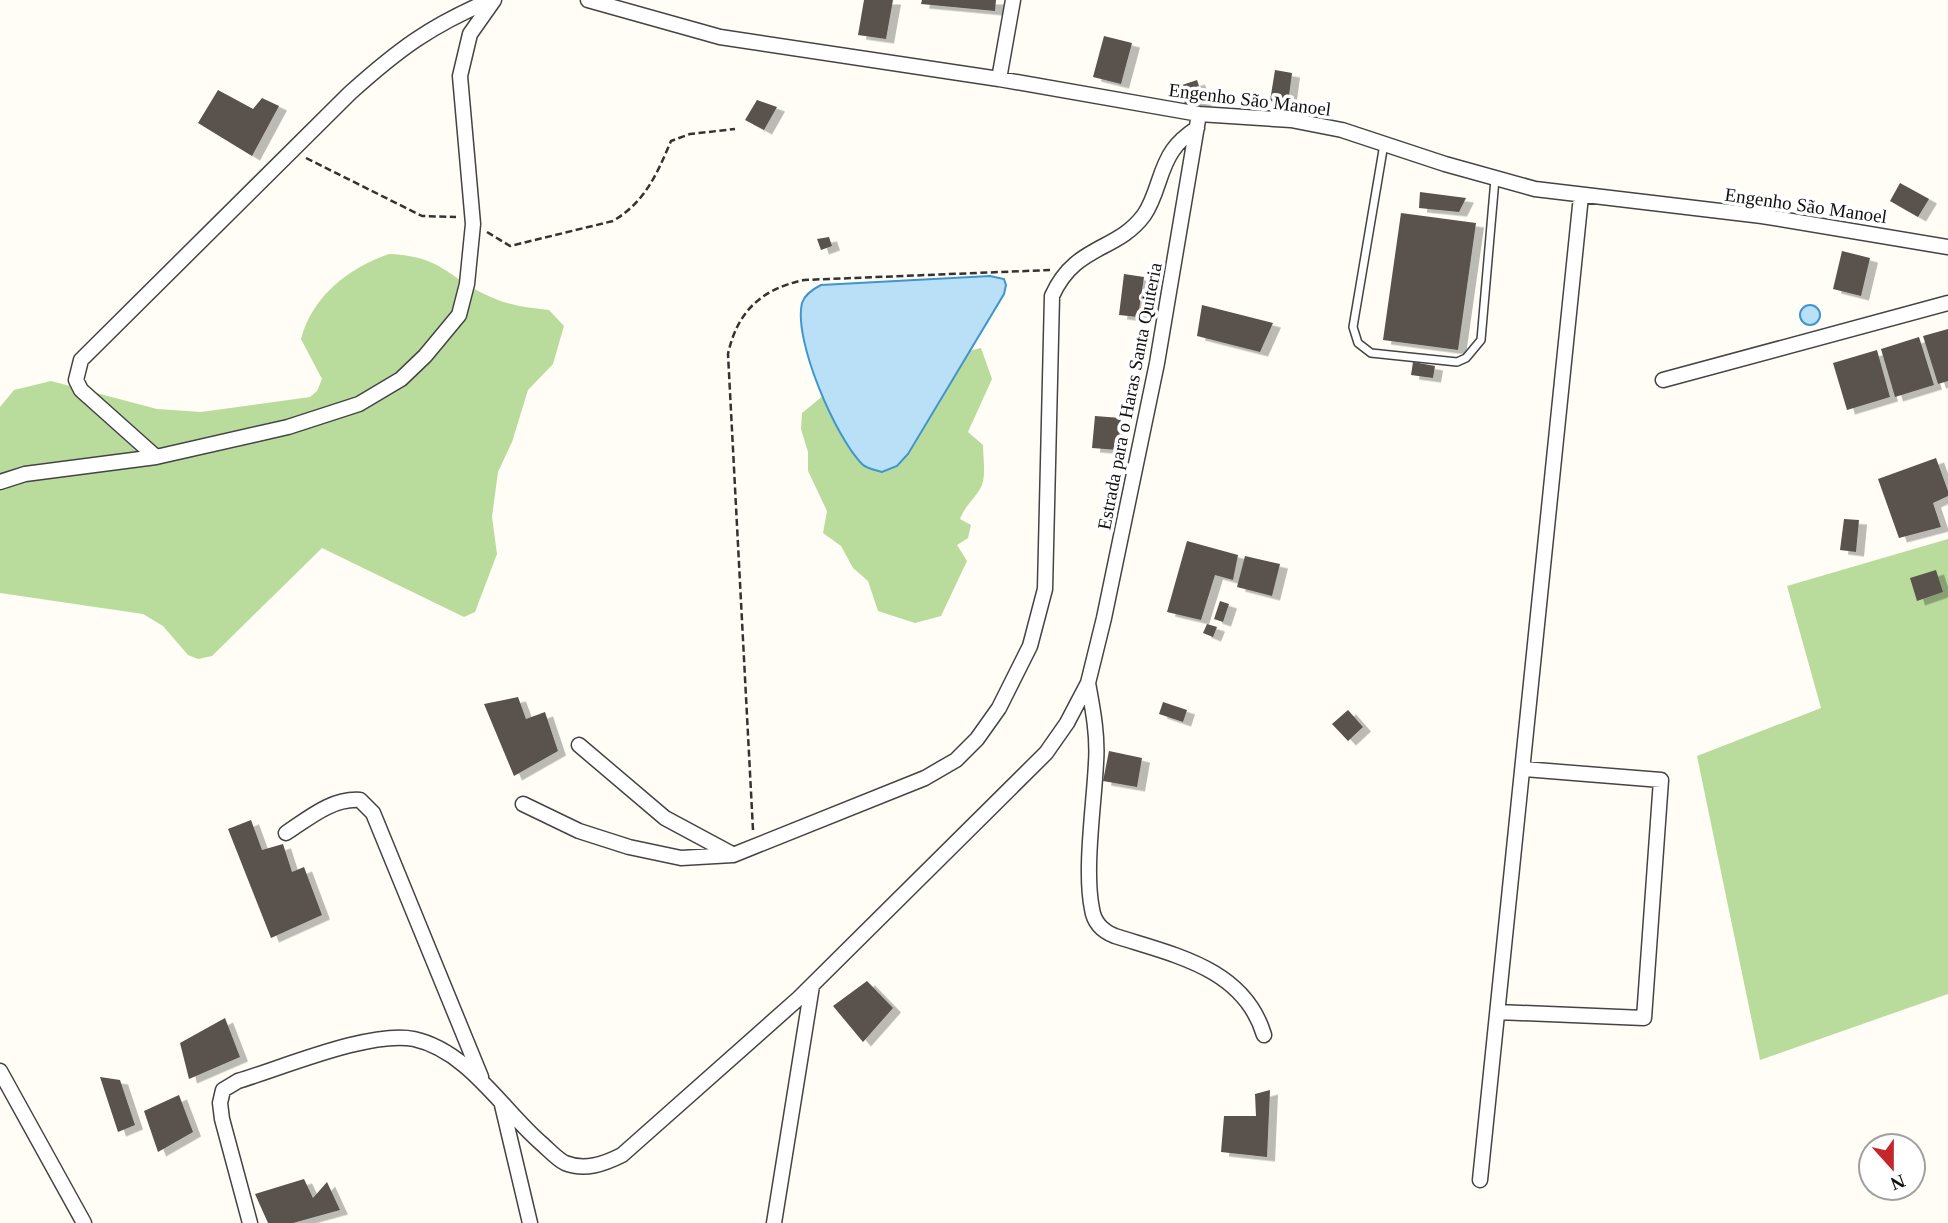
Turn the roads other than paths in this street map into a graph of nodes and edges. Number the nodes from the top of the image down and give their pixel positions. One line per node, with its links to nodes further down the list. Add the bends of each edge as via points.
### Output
1 (492, 0): 12 (street, via 470,34 460,76 473,224 467,284 459,315 446,333 401,379 359,404 288,427); 12 (street, via 442,21 396,52 81,360 76,380 81,390)
2 (588, 0): 4 (street, Engenho São Manoel, via 720,37)
3 (1013, 0): 4 (street)
4 (999, 79): 5 (street, Engenho São Manoel)
5 (1198, 121): 6 (street, Engenho São Manoel, via 1291,120); 14 (street, Estrada para o Haras Santa Quiteria, via 1157,363); 19 (street, via 1168,157 1143,216 1128,231 1067,269 1052,296 1045,589 1030,646 999,708 956,760 925,778)
6 (1384, 144): 7 (street, Engenho São Manoel); 7 (lane, via 1353,327 1358,343 1371,353 1457,362 1481,340)
7 (1495, 179): 8 (street, Engenho São Manoel)
8 (1581, 196): 9 (street, Engenho São Manoel, via 1762,216); 16 (street)
9 (1948, 247)
10 (1948, 303): 11 (street)
11 (1663, 380)
12 (156, 457): 13 (street, via 26,474)
13 (0, 482)
14 (1088, 683): 20 (street, via 1046,754); 22 (street, via 1096,729 1091,856 1091,909 1096,922 1103,931 1198,964 1236,987 1250,1002)
15 (579, 745): 19 (street, via 665,818)
16 (1524, 769): 21 (street); 21 (street, via 1661,780 1644,1018)
17 (523, 804): 19 (street, via 629,848 681,858)
18 (286, 833): 24 (street, via 348,799 360,800 373,813)
19 (733, 855)
20 (811, 986): 25 (street, via 622,1155 602,1164 583,1167 564,1162); 30 (street)
21 (1498, 1012): 26 (street)
22 (1264, 1035)
23 (0, 1071): 27 (street)
24 (484, 1085): 25 (street); 28 (street, via 440,1049 413,1039 377,1040 238,1081 223,1090 220,1103)
25 (501, 1103): 29 (street)
26 (1480, 1180)
27 (83, 1223)
28 (250, 1223)
29 (530, 1223)
30 (774, 1223)

